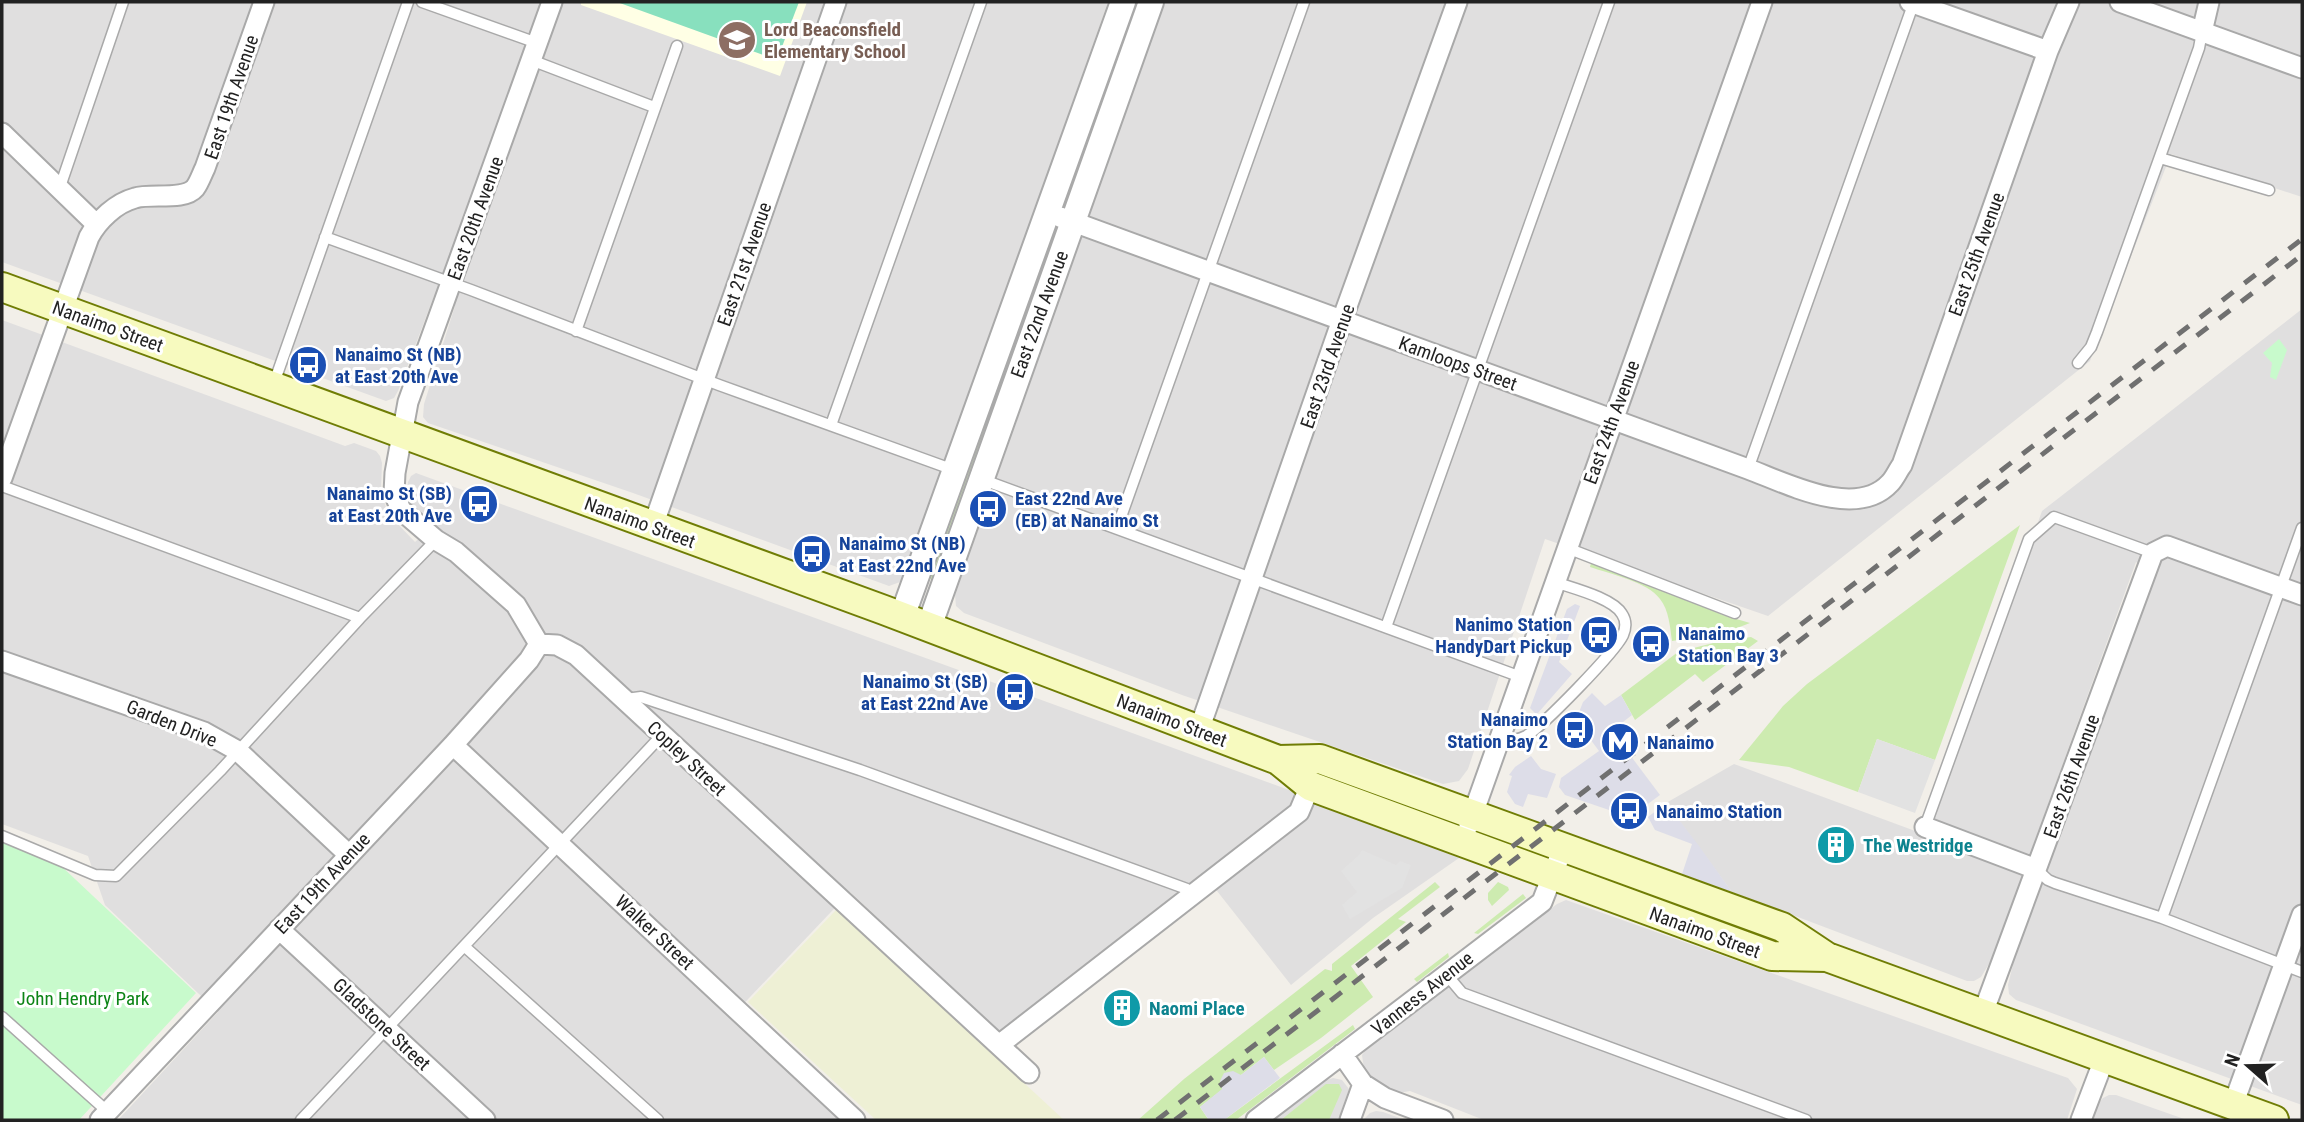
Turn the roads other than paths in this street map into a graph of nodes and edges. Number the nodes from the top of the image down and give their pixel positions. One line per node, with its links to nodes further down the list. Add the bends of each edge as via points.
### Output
1 (123, 2): 26 (lane)
2 (264, 2): 30 (street, East 19th Avenue, via 194,190 135,198)
3 (408, 2): 31 (lane)
4 (422, 2): 21 (lane)
5 (552, 2): 21 (street, East 20th Avenue)
6 (836, 2): 40 (street, East 21st Avenue)
7 (981, 2): 43 (lane)
8 (1123, 2): 28 (street, East 22nd Avenue)
9 (1151, 2): 29 (street, East 22nd Avenue)
10 (1304, 2): 32 (lane)
11 (1457, 2): 36 (street, East 23rd Avenue)
12 (1609, 2): 39 (lane)
13 (1762, 2): 42 (street, East 24th Avenue)
14 (1912, 2): 20 (street); 46 (lane)
15 (2069, 2): 20 (street, East 25th Avenue)
16 (2120, 2): 18 (street)
17 (2209, 2): 18 (street)
18 (2202, 32): 22 (street); 25 (lane)
19 (677, 46): 23 (lane)
20 (2049, 51): 50 (street, East 25th Avenue, via 1902,465 1890,484)
21 (534, 52): 23 (lane); 33 (street, East 20th Avenue)
22 (2302, 68)
23 (654, 107): 37 (lane)
24 (2, 133): 26 (street)
25 (2160, 158): 27 (lane); 38 (lane, via 2097,332)
26 (60, 187): 30 (street)
27 (2269, 190)
28 (1048, 212): 29 (street, Kamloops Street); 45 (street, East 22nd Avenue)
29 (1072, 221): 32 (street, Kamloops Street); 48 (street, East 22nd Avenue)
30 (96, 224): 35 (street)
31 (325, 237): 33 (lane); 41 (lane)
32 (1208, 271): 36 (street, Kamloops Street); 52 (lane)
33 (452, 283): 37 (lane); 44 (street, East 20th Avenue, via 408,402)
34 (2, 287): 35 (main road, Nanaimo Street)
35 (64, 310): 41 (main road, Nanaimo Street); 47 (street)
36 (1342, 320): 39 (street, Kamloops Street); 57 (street, East 23rd Avenue)
37 (576, 331): 40 (lane)
38 (2078, 363)
39 (1478, 371): 42 (street, Kamloops Street); 65 (lane)
40 (704, 379): 43 (lane); 51 (street, East 21st Avenue)
41 (272, 387): 44 (main road, Nanaimo Street)
42 (1612, 420): 46 (street, Kamloops Street); 55 (street, East 24th Avenue)
43 (831, 425): 45 (lane)
44 (403, 434): 51 (main road, Nanaimo Street); 54 (street, via 395,473 396,502)
45 (955, 470): 62 (street, East 22nd Avenue)
46 (1748, 470): 50 (street, Kamloops Street, via 1836,499)
47 (2, 478)
48 (980, 479): 52 (lane); 64 (street, East 22nd Avenue)
49 (2, 486): 63 (lane)
50 (1870, 496)
51 (653, 526): 62 (main road, Nanaimo Street)
52 (1117, 528): 57 (lane)
53 (2302, 528): 59 (lane)
54 (436, 540): 63 (lane); 66 (street, via 516,606)
55 (1567, 548): 58 (street, East 24th Avenue); 61 (lane)
56 (2160, 550): 59 (street); 78 (lane, via 2054,517 2029,539); 84 (street, East 26th Avenue)
57 (1252, 580): 65 (lane); 70 (street, East 23rd Avenue)
58 (1555, 582): 68 (street, East 24th Avenue); 72 (lane, via 1605,600 1621,611 1623,634 1527,736)
59 (2281, 587): 60 (street); 88 (lane)
60 (2302, 595)
61 (1735, 613)
62 (902, 617): 64 (main road, Nanaimo Street)
63 (360, 618): 74 (lane)
64 (929, 627): 70 (main road, Nanaimo Street)
65 (1387, 627): 68 (lane)
66 (539, 644): 69 (street, Copley Street, via 557,645 576,655); 73 (street, East 19th Avenue)
67 (2, 661): 74 (street, Garden Drive, via 204,732)
68 (1521, 677): 72 (street, East 24th Avenue)
69 (622, 699): 71 (street, Copley Street); 86 (lane, via 640,697 860,770)
70 (1199, 730): 75 (main road, Nanaimo Street)
71 (662, 735): 80 (lane); 97 (street, Copley Street)
72 (1499, 740): 77 (street, East 24th Avenue)
73 (453, 745): 80 (street, Walker Street); 83 (street, East 19th Avenue)
74 (238, 751): 79 (lane, via 116,876 95,874); 83 (street, Garden Drive)
75 (1278, 760): 76 (main road, Nanaimo Street); 77 (main road, Nanaimo Street, via 1321,760)
76 (1310, 786): 81 (main road, Nanaimo Street); 86 (street, via 1300,811)
77 (1472, 814): 81 (street, East 24th Avenue); 82 (main road, Nanaimo Street)
78 (1926, 827): 84 (street)
79 (2, 836)
80 (560, 843): 90 (lane); 107 (street, Walker Street)
81 (1462, 843): 85 (main road, Nanaimo Street)
82 (1563, 848): 85 (street, Vanness Avenue); 91 (main road, Nanaimo Street, via 1782,927)
83 (348, 854): 89 (street, East 19th Avenue)
84 (2036, 869): 88 (lane, via 2048,880); 94 (street, East 26th Avenue)
85 (1552, 876): 91 (main road, Nanaimo Street, via 1772,956); 93 (street, Vanness Avenue, via 1542,902)
86 (1194, 895): 97 (street)
87 (2302, 915): 92 (street)
88 (2162, 918): 92 (lane)
89 (279, 929): 96 (street, Gladstone Street); 103 (street, East 19th Avenue)
90 (464, 946): 96 (lane); 106 (lane)
91 (1827, 957): 94 (main road, Nanaimo Street)
92 (2293, 968): 102 (street)
93 (1446, 974): 98 (street, Vanness Avenue); 111 (lane, via 1462,993)
94 (1983, 1013): 99 (main road, Nanaimo Street)
95 (2, 1017): 103 (lane)
96 (387, 1028): 104 (lane); 105 (street, Gladstone Street)
97 (999, 1045): 100 (street, Copley Street)
98 (1342, 1054): 101 (street); 108 (street, Vanness Avenue)
99 (2105, 1057): 102 (main road, Nanaimo Street); 112 (street)
100 (1029, 1073)
101 (1363, 1084): 109 (street); 110 (street, via 1385,1098)
102 (2233, 1105): 113 (main road, Nanaimo Street)
103 (104, 1116)
104 (304, 1119)
105 (485, 1120)
106 (658, 1120)
107 (855, 1120)
108 (1256, 1120)
109 (1350, 1120)
110 (1443, 1120)
111 (1805, 1120)
112 (2081, 1120)
113 (2274, 1120)

